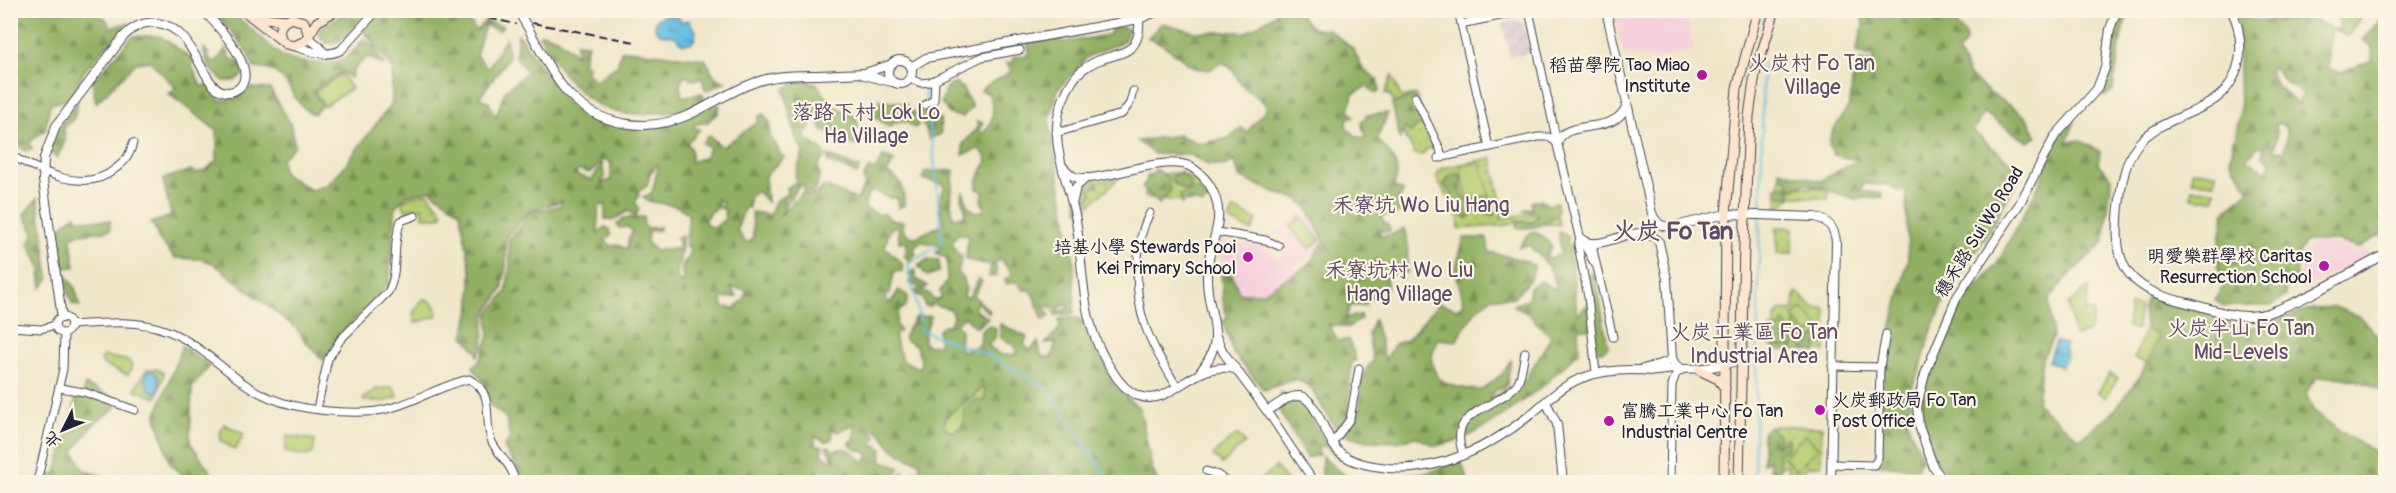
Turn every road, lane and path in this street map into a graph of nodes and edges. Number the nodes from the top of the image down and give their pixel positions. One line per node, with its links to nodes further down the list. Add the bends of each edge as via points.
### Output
1 (203, 10): 41 (street, via 240,57 245,72 241,86 232,92 220,91 175,30 156,23 139,25 124,36 59,120 47,147)
2 (243, 10): 14 (main road)
3 (377, 10): 22 (street, via 341,50)
4 (517, 10): 25 (street, bridge, via 567,92 592,112 618,123 662,123 689,115 760,81 782,76)
5 (1161, 10): 15 (street)
6 (1458, 10): 17 (street)
7 (1529, 10): 17 (street); 37 (street)
8 (1606, 10): 31 (street)
9 (1758, 10): 46 (main road, via 1737,88)
10 (1775, 10): 47 (main road, via 1752,87)
11 (2117, 10): 99 (street, 穗禾路 Sui Wo Road, via 2109,29 2105,68 2097,88 2055,136 2020,203 1957,297 1925,374 1917,406 1919,426 1934,468)
12 (2230, 10): 56 (street, via 2240,35 2239,60 2231,81 2210,103 2155,130 2132,152 2123,178 2117,223 2122,263 2139,284 2160,297 2241,317 2259,316 2288,306)
13 (337, 11): 18 (main road, via 317,22)
14 (252, 17): 16 (main road); 19 (main road)
15 (1139, 19): 24 (street, via 942,54); 34 (street, via 1138,39 1129,50 1094,63 1074,79 1062,102)
16 (287, 20): 18 (main road, via 302,20); 19 (main road, via 280,29)
17 (1461, 24): 38 (street)
18 (307, 35): 20 (main road, via 302,44); 22 (street)
19 (282, 40): 20 (main road)
20 (294, 46): 22 (street)
21 (1020, 50): 27 (street, via 982,57)
22 (325, 54)
23 (892, 64): 24 (street, via 902,61); 25 (street); 28 (street, via 888,74)
24 (911, 67): 26 (street)
25 (858, 74): 28 (street)
26 (910, 79): 27 (street, via 921,83); 28 (street, via 901,84)
27 (935, 80): 32 (street, via 934,100)
28 (894, 82)
29 (1133, 91): 34 (street, via 1122,114)
30 (1415, 97): 38 (street, via 1440,150 1440,158)
31 (1627, 104): 33 (street, via 1625,112); 35 (street)
32 (925, 105)
33 (1614, 122): 35 (street); 37 (street, via 1569,131)
34 (1056, 133): 40 (street)
35 (1634, 134): 45 (street)
36 (132, 143): 41 (street, via 124,162 104,177 76,179)
37 (1557, 143): 38 (street, via 1543,137); 52 (street)
38 (1489, 147)
39 (10, 155): 41 (street)
40 (1061, 165): 42 (street, via 1073,176); 43 (street)
41 (43, 171): 58 (street)
42 (1086, 178): 43 (street, via 1076,188); 50 (street, via 1162,163 1189,166 1215,194)
43 (1072, 202): 79 (street, via 1084,304 1091,331 1109,366 1137,396 1161,397)
44 (1150, 213): 79 (street, via 1141,232 1137,274 1142,320)
45 (1652, 213): 49 (street, via 1660,225); 51 (street, via 1649,225)
46 (1726, 214): 47 (street); 49 (street); 69 (main road)
47 (1744, 215): 68 (main road); 70 (street, via 1820,218 1834,232)
48 (415, 216): 84 (street, via 402,221 397,231 395,271 388,292 341,339 328,359)
49 (1671, 227): 55 (street, via 1664,233)
50 (1217, 232): 54 (street); 63 (street, via 1207,273)
51 (1636, 233): 53 (street); 55 (street, via 1649,234)
52 (1580, 238): 53 (street); 57 (street); 78 (street)
53 (1594, 243): 57 (street)
54 (1279, 246)
55 (1661, 248): 67 (street, via 1669,295)
56 (2385, 254)
57 (1598, 268): 65 (street)
58 (62, 318): 59 (street); 60 (street)
59 (55, 325): 61 (street, via 41,329); 62 (street)
60 (70, 325): 62 (street); 84 (street, via 130,322 164,329 269,399)
61 (10, 327)
62 (64, 333): 80 (street)
63 (1215, 334): 73 (street); 77 (street, via 1215,348)
64 (1886, 334): 71 (street)
65 (1612, 337)
66 (1526, 352): 87 (street, via 1519,381 1462,426 1458,437)
67 (1672, 358): 74 (street); 75 (street)
68 (1742, 359): 69 (street); 97 (main road)
69 (1725, 365): 76 (street); 81 (main road)
70 (1833, 366): 71 (street); 88 (street)
71 (1880, 367): 88 (street, via 1878,458 1874,465)
72 (1359, 368): 86 (street, via 1350,419)
73 (1235, 369): 77 (street, via 1213,367); 85 (street)
74 (1643, 369): 75 (street); 78 (street)
75 (1682, 370): 76 (street); 95 (street, via 1671,385)
76 (1699, 370): 81 (main road, via 1718,379)
77 (1200, 372): 79 (street)
78 (1596, 373): 82 (street, via 1572,382)
79 (1177, 387)
80 (60, 388): 83 (street); 90 (street)
81 (1725, 388): 96 (main road)
82 (1546, 402): 87 (street, via 1503,436); 94 (street, via 1557,424)
83 (135, 410)
84 (317, 410): 91 (street, via 380,410 469,379 480,385 486,398 492,442 504,456)
85 (1267, 411): 86 (street, via 1293,397 1306,399); 93 (street)
86 (1332, 444): 87 (street, via 1353,460 1385,468 1428,466)
87 (1463, 454)
88 (1831, 464): 98 (street)
89 (1206, 471): 92 (street)
90 (37, 483)
91 (515, 483)
92 (1227, 483)
93 (1314, 483)
94 (1563, 483)
95 (1670, 483)
96 (1725, 483)
97 (1739, 483)
98 (1831, 483)
99 (1945, 483)

